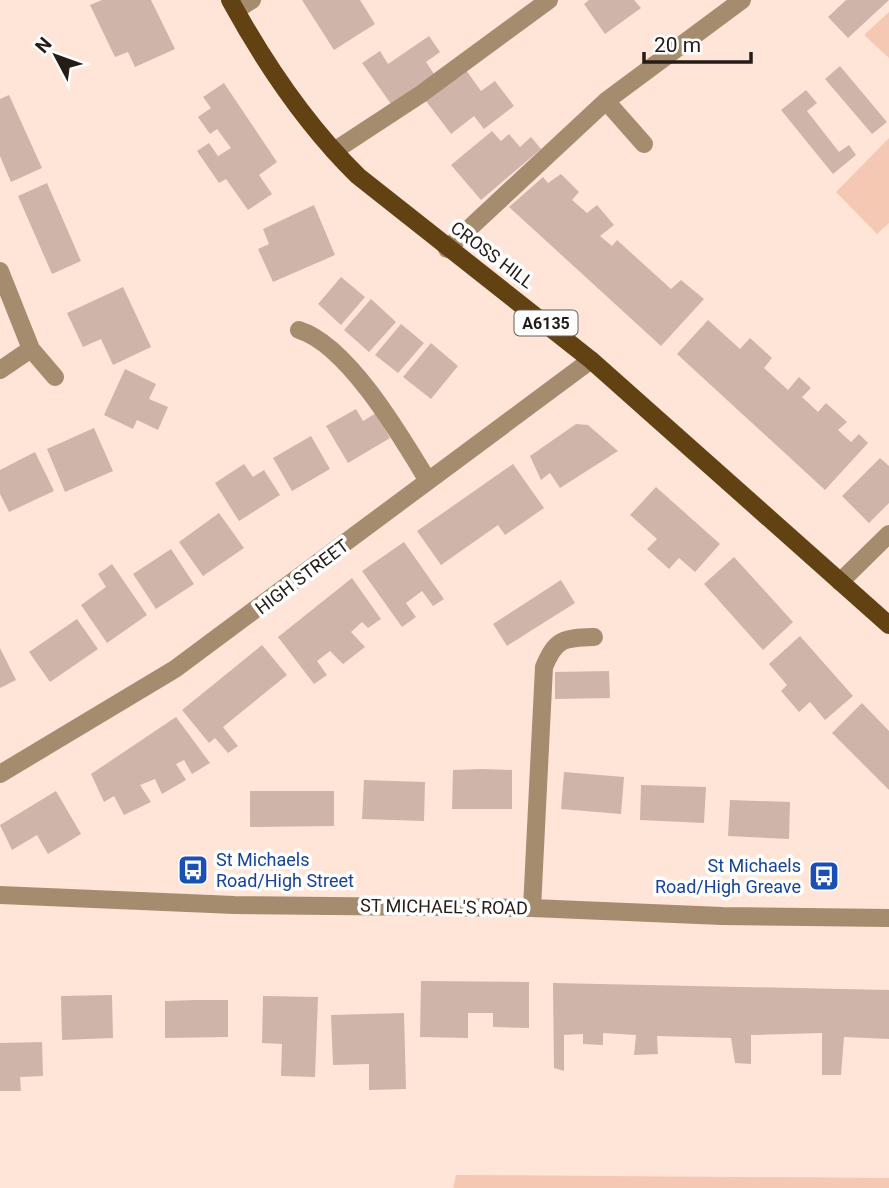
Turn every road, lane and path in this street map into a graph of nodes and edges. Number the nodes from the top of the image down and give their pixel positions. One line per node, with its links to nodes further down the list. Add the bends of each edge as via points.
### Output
1 (252, 0): 4 (street)
2 (549, 0): 7 (street)
3 (742, 0): 5 (street)
4 (233, 5): 7 (main road, CROSS HILL / A6135, via 262,56)
5 (606, 101): 6 (street); 8 (street)
6 (644, 144)
7 (334, 152): 8 (main road, CROSS HILL / A6135)
8 (447, 249): 12 (main road, CROSS HILL / A6135)
9 (0, 271): 11 (street)
10 (299, 330): 15 (street, via 327,346 373,396)
11 (31, 349): 13 (street); 14 (street)
12 (590, 360): 15 (street, HIGH STREET); 17 (main road, CROSS HILL / A6135)
13 (0, 370)
14 (55, 377)
15 (428, 481): 20 (street, HIGH STREET, via 175,669)
16 (889, 534): 17 (street)
17 (841, 582): 18 (main road, CROSS HILL / A6135)
18 (889, 625)
19 (594, 637): 22 (street, via 565,638 552,649 544,667)
20 (0, 774)
21 (0, 895): 22 (street, ST MICHAEL'S ROAD, via 234,905)
22 (532, 908): 23 (street, ST MICHAEL'S ROAD)
23 (889, 918)

